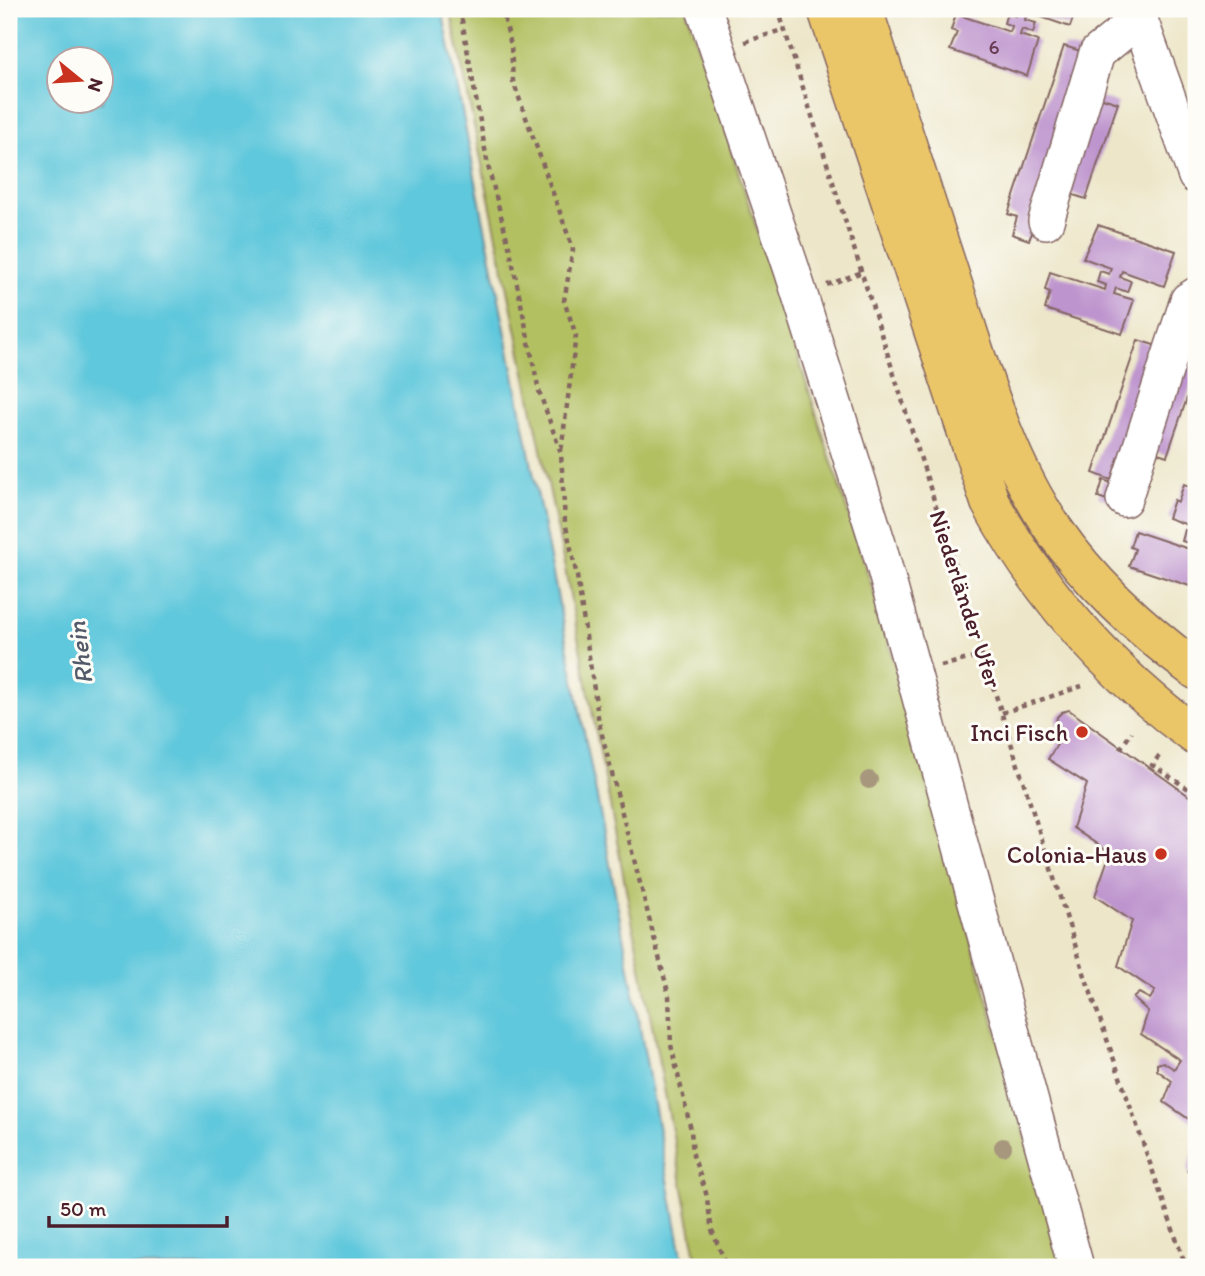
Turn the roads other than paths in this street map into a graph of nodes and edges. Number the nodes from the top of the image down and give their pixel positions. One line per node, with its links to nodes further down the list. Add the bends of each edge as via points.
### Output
1 (704, 9): 11 (street, via 878,544)
2 (827, 9): 10 (main road, via 990,502 1028,565 1084,639)
3 (863, 9): 9 (main road, via 987,391 1023,475 1053,529 1090,575 1157,641)
4 (1138, 13): 5 (street); 6 (street, via 1097,53)
5 (1193, 157)
6 (1045, 221)
7 (1196, 295): 8 (street, via 1188,300)
8 (1124, 499)
9 (1196, 670)
10 (1196, 736)
11 (1076, 1267)

